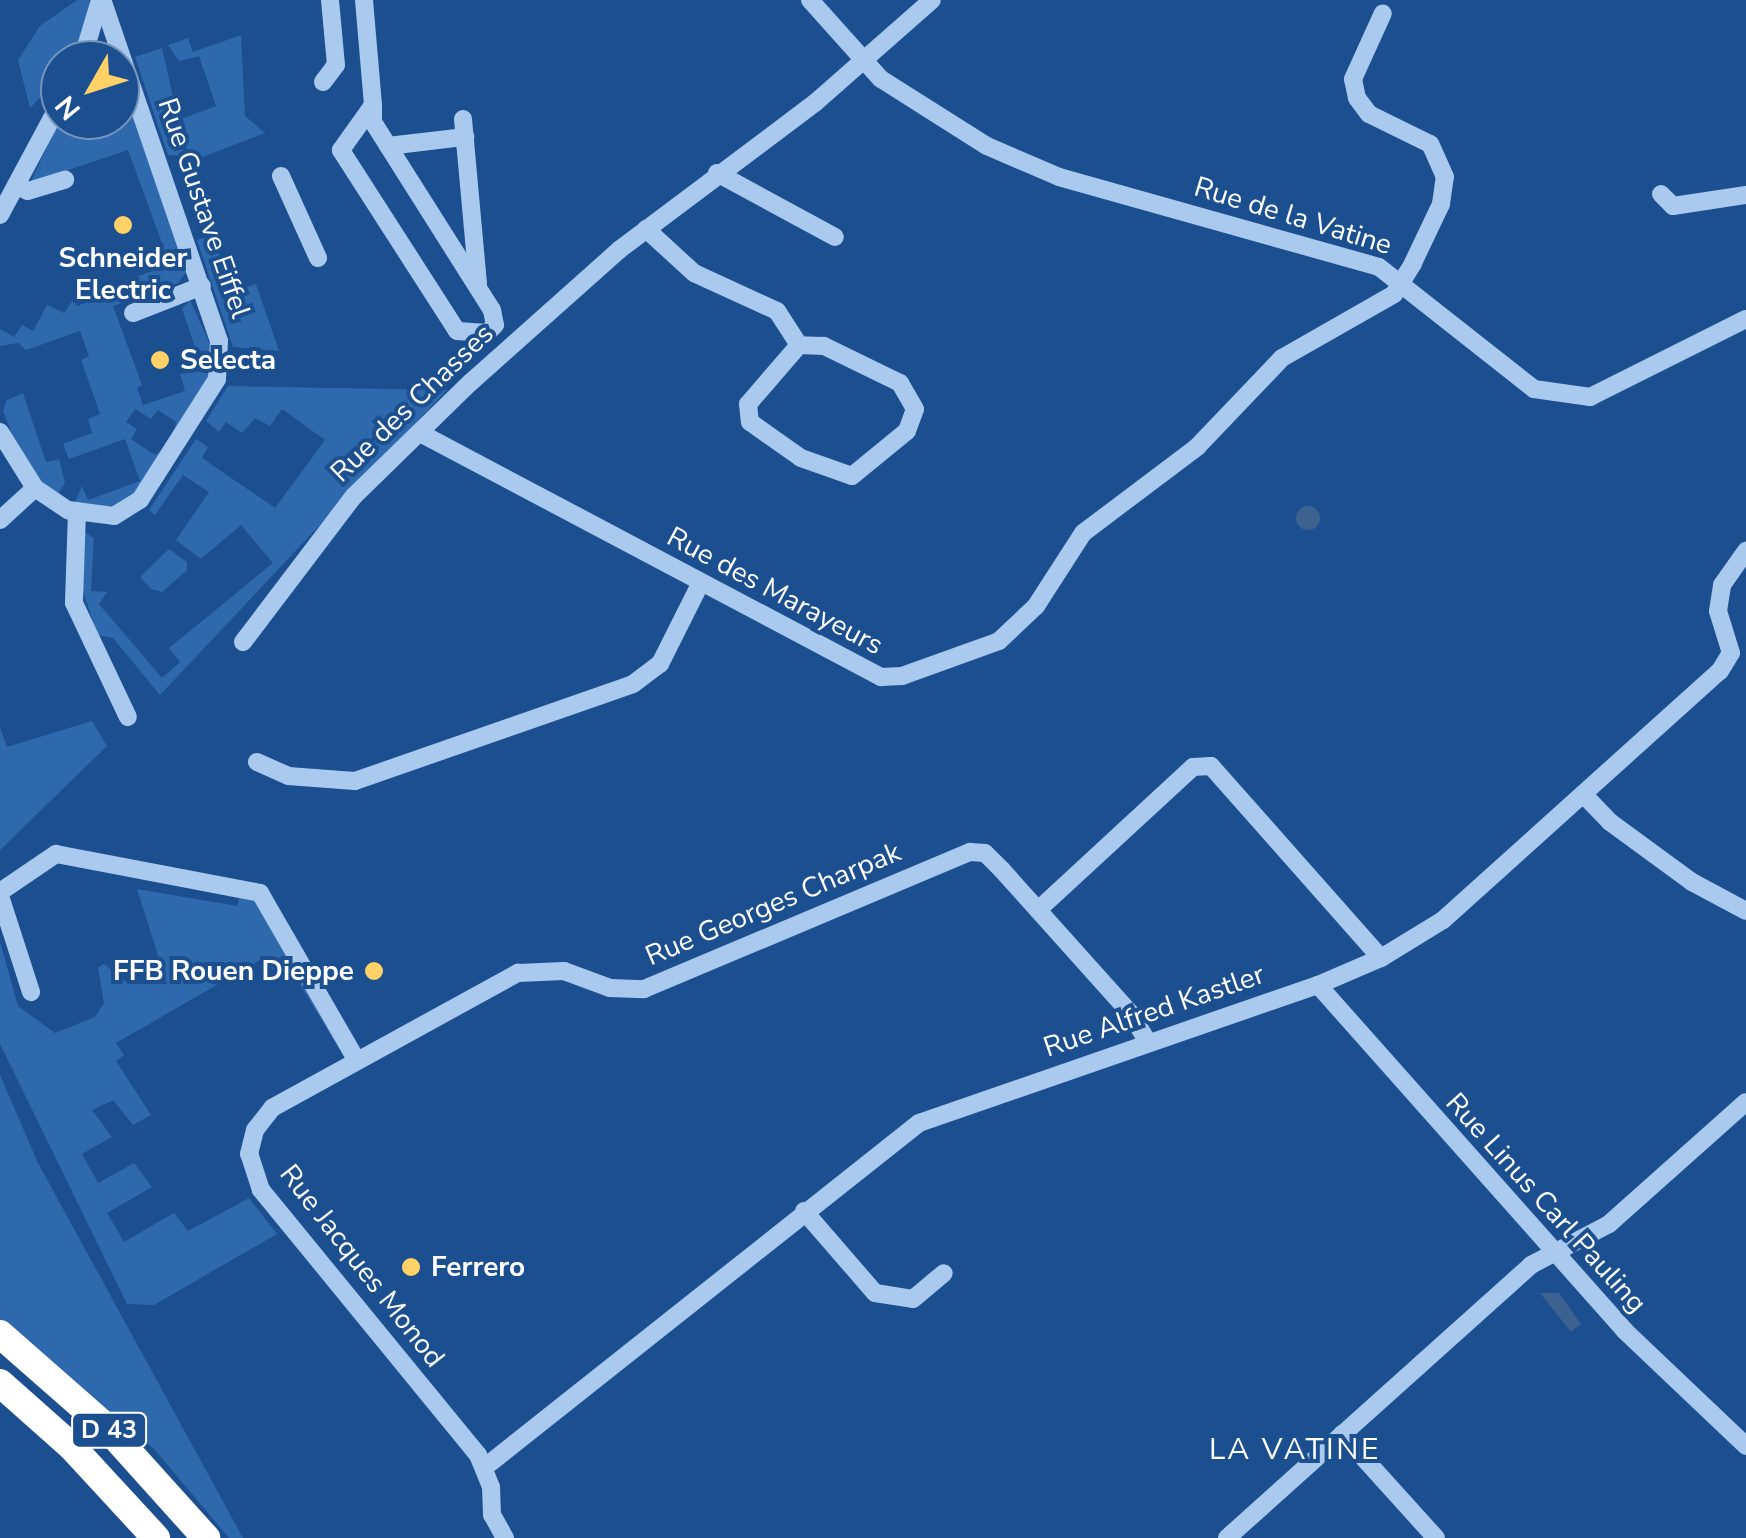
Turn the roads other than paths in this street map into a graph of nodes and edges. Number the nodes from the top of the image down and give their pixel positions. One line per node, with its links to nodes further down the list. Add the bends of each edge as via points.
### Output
1 (101, 0): 7 (street, Rue Gustave Eiffel); 8 (street, Rue Gustave Eiffel)
2 (330, 0): 10 (street, via 336,65)
3 (364, 0): 12 (street)
4 (810, 0): 9 (street, Rue de la Vatine)
5 (932, 0): 9 (street, Rue des Chasses)
6 (1383, 13): 25 (street, via 1353,79 1358,98 1369,114 1430,144 1446,177 1441,204)
7 (88, 40)
8 (116, 40)
9 (860, 60): 15 (street, Rue des Chasses, via 816,102); 25 (street, Rue de la Vatine, via 987,146 1059,177 1346,256)
10 (323, 82)
11 (140, 104): 26 (street, Rue Gustave Eiffel)
12 (372, 105): 14 (street, via 372,122); 27 (street, via 341,150 457,330 468,336 495,325)
13 (40, 140): 18 (street)
14 (388, 146): 27 (street); 27 (street, via 464,128)
15 (717, 172): 22 (street, Rue des Chasses); 23 (street)
16 (281, 176): 24 (street)
17 (64, 180): 18 (street, via 28,190)
18 (16, 184): 21 (street)
19 (1661, 194): 20 (street, via 1673,206)
20 (1746, 195)
21 (0, 215)
22 (646, 228): 30 (street, via 694,274 777,311); 32 (street, Rue des Chasses)
23 (836, 237)
24 (318, 258)
25 (1402, 280): 29 (street, Rue de la Vatine, via 1507,374 1557,397 1613,388); 37 (street, Rue des Marayeurs, via 1373,309 1282,358 1197,446 1083,533 1061,557 1036,606 999,641 902,676 881,677)
26 (202, 286): 28 (street); 34 (street, Rue Gustave Eiffel, via 219,340 217,379 140,500 114,516)
27 (478, 289)
28 (133, 313)
29 (1746, 319)
30 (799, 345): 30 (street, via 748,404 750,422 801,458 852,476 907,431 914,409 900,383 824,346)
31 (0, 432): 33 (street)
32 (420, 433): 37 (street, Rue des Marayeurs); 38 (street, Rue des Chasses, via 354,496)
33 (34, 488): 34 (street); 35 (street)
34 (76, 511): 39 (street, via 74,603)
35 (0, 520)
36 (1746, 551): 41 (street, Rue Alfred Kastler, via 1728,572 1719,598 1730,658)
37 (700, 584): 40 (street, via 660,664 633,684 356,781 288,776)
38 (243, 642)
39 (128, 717)
40 (257, 762)
41 (1583, 794): 44 (street, via 1692,882); 45 (street, Rue Alfred Kastler, via 1443,920)
42 (0, 894): 47 (street); 49 (street, via 56,854 260,893)
43 (1038, 910): 45 (street, via 1194,768 1210,766); 48 (street, Rue Georges Charpak); 49 (street, Rue Georges Charpak, via 985,853 970,852 644,989 610,988 564,971 518,972)
44 (1746, 912)
45 (1381, 958): 46 (street, Rue Alfred Kastler)
46 (1318, 986): 48 (street, Rue Alfred Kastler); 52 (street, Rue Linus Carl Pauling)
47 (31, 992)
48 (1147, 1041): 51 (street, Rue Alfred Kastler, via 920,1123)
49 (357, 1061): 58 (street, Rue Jacques Monod, via 272,1108 254,1130 249,1154 260,1190)
50 (1746, 1102): 52 (street, via 1609,1224)
51 (804, 1211): 53 (street, via 876,1293 913,1299); 58 (street, Rue Alfred Kastler)
52 (1554, 1253): 56 (street, via 1531,1264); 57 (street, Rue Linus Carl Pauling, via 1624,1331)
53 (944, 1273)
54 (0, 1334): 60 (highway, D 43, via 108,1429)
55 (0, 1383): 59 (highway, D 43, via 108,1483)
56 (1342, 1434): 62 (street); 63 (street)
57 (1746, 1446)
58 (485, 1467): 61 (street, Rue Jacques Monod, via 492,1515)
59 (156, 1538)
60 (206, 1538)
61 (505, 1538)
62 (1226, 1538)
63 (1436, 1538)

